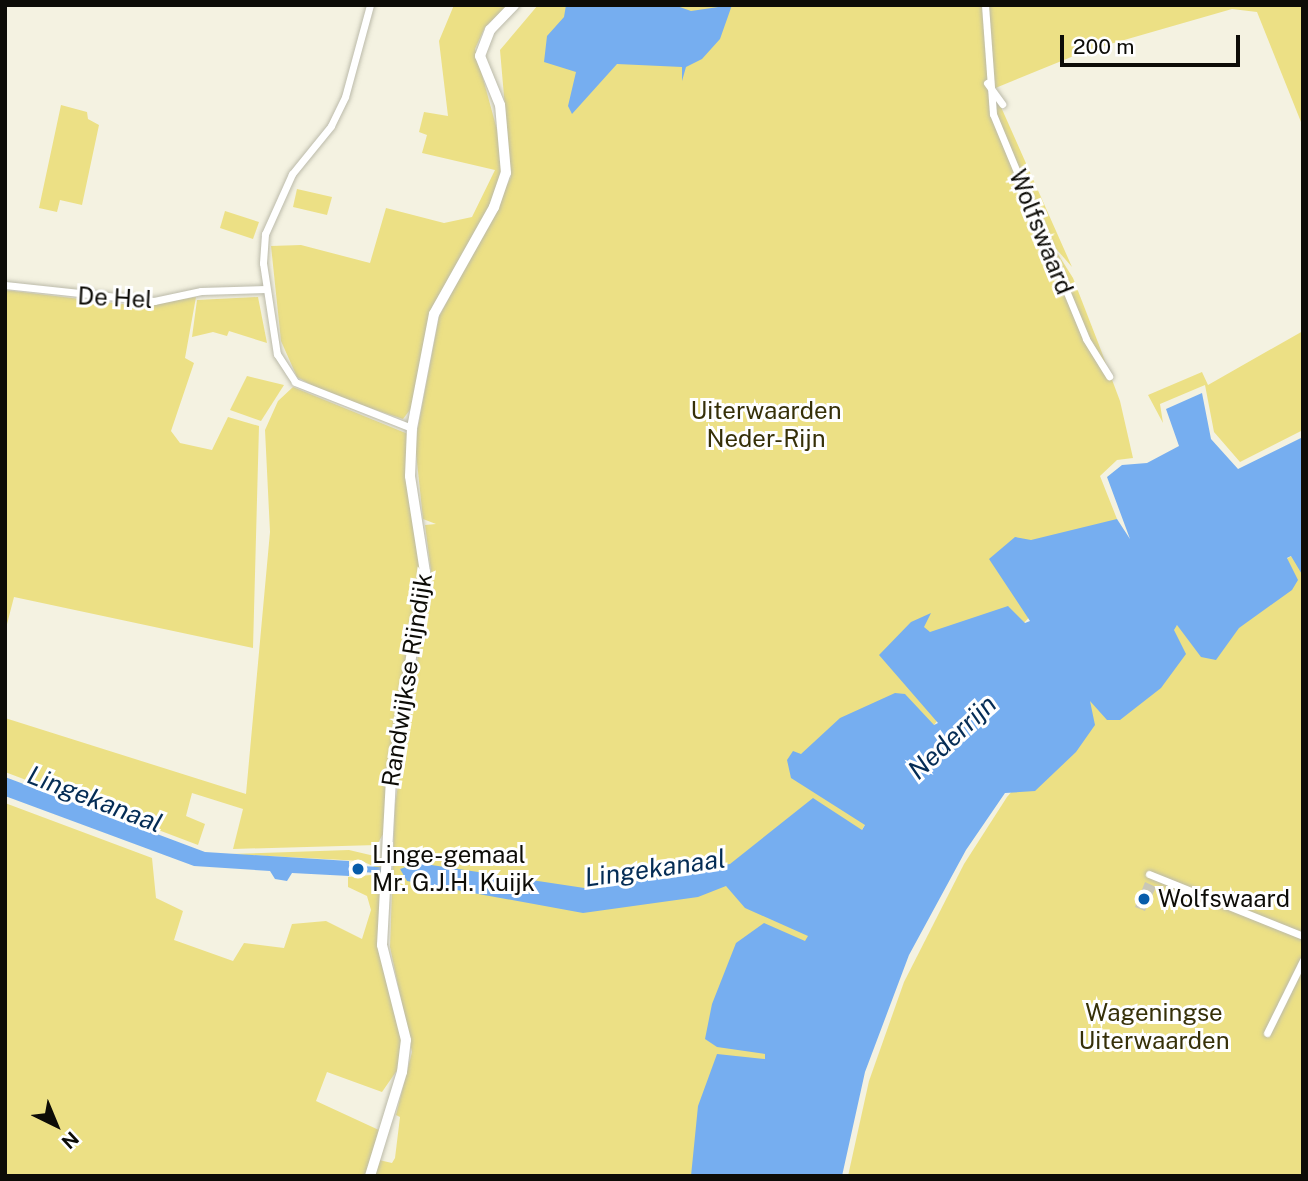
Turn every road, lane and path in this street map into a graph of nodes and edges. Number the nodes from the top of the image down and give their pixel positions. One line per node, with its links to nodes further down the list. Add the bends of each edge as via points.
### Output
1 (370, 5): 7 (street, via 338,114 292,174 265,234)
2 (514, 5): 9 (street, Randwijkse Rijndijk, via 490,30 480,56 500,105 506,173 494,207 437,306)
3 (985, 5): 4 (street, Wolfswaard)
4 (987, 82): 5 (street); 8 (street, Wolfswaard, via 993,114 1086,339)
5 (1002, 104)
6 (5, 285): 7 (street, De Hel, via 154,301 201,291)
7 (266, 289): 9 (street, via 277,354 295,382)
8 (1109, 376)
9 (411, 428): 14 (street, Randwijkse Rijndijk, via 410,476 425,582 391,781 382,945 406,1040 402,1072)
10 (1149, 874): 11 (street)
11 (1303, 936)
12 (1303, 960): 13 (street)
13 (1266, 1033)
14 (370, 1176)

